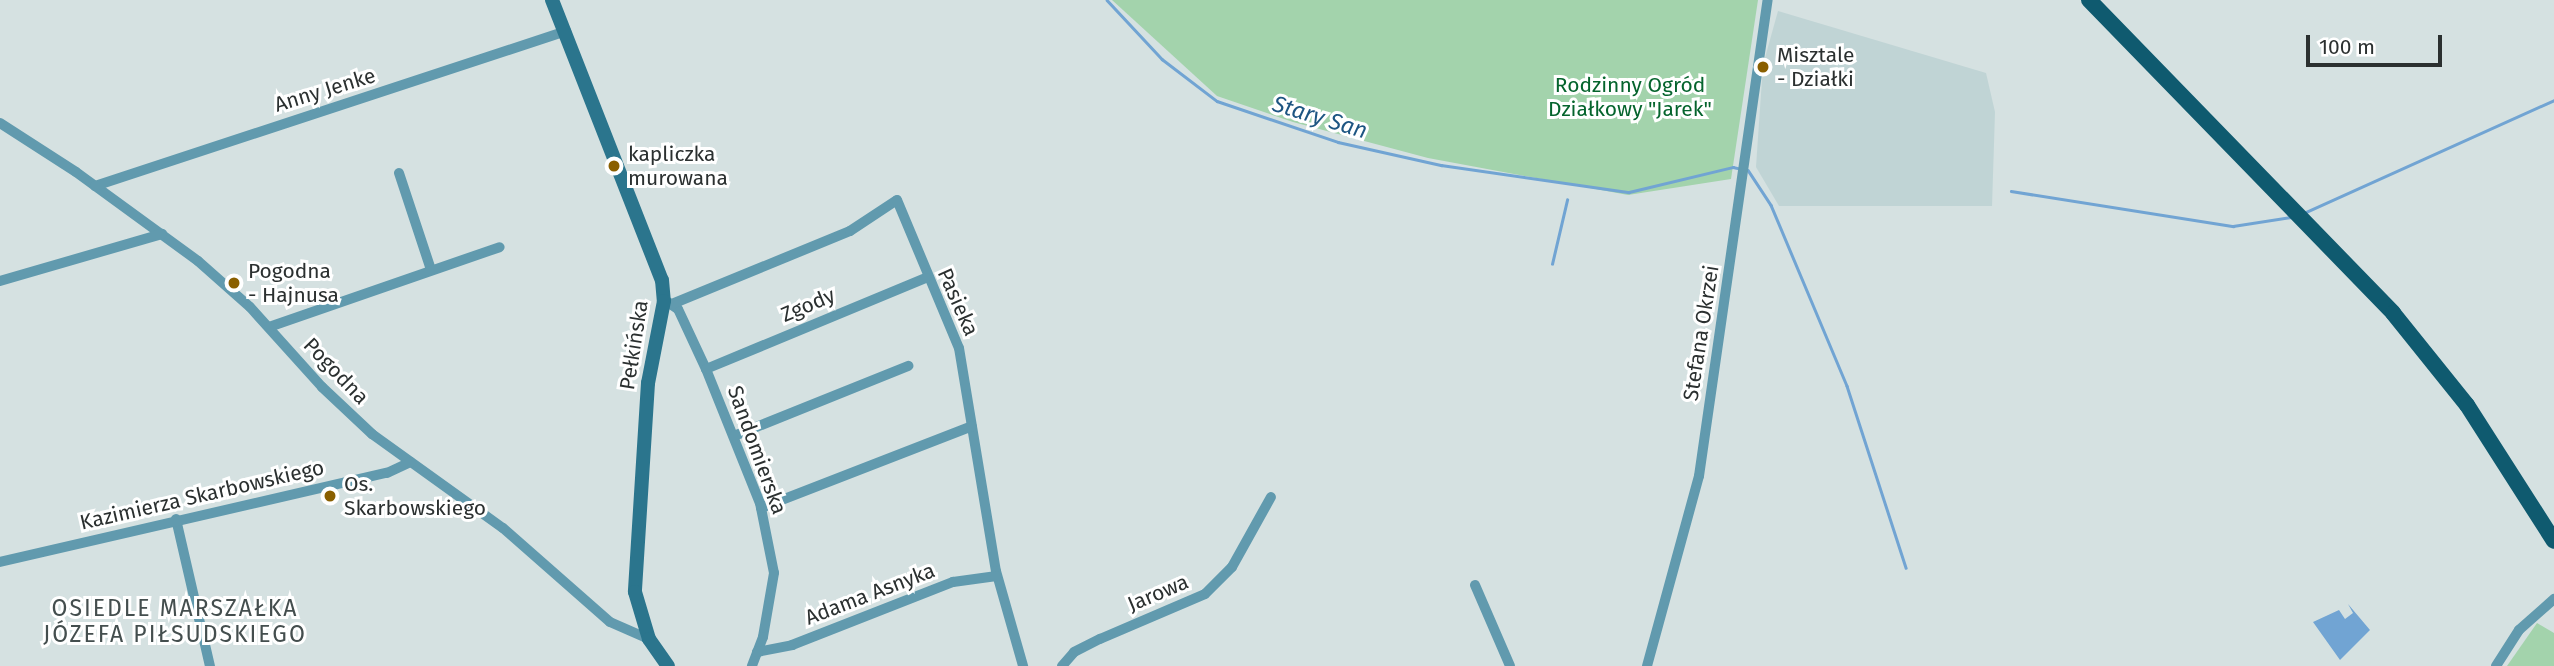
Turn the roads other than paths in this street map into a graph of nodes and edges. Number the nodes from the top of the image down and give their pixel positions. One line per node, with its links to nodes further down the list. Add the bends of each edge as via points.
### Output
1 (552, 0): 4 (street, Pełkińska)
2 (1768, 0): 36 (street, Stefana Okrzei, via 1699,476)
3 (2089, 0): 23 (main road, via 2286,197 2438,366 2501,454)
4 (566, 31): 7 (street, Anny Jenke); 13 (street, Pełkińska)
5 (0, 123): 7 (street, Pogodna)
6 (399, 173): 10 (street)
7 (96, 186): 8 (street, Pogodna)
8 (162, 234): 12 (street); 14 (street, Pogodna, via 225,284)
9 (500, 247): 10 (street)
10 (431, 270): 14 (street)
11 (926, 278): 13 (street, Pasieka, via 897,200 850,231); 16 (street, Zgody); 17 (street, Pasieka, via 958,348)
12 (0, 281)
13 (668, 302): 16 (street, Sandomierska); 28 (street, Pełkińska, via 648,383 635,553 635,592)
14 (269, 327): 19 (street, Pogodna, via 341,407)
15 (908, 366): 18 (street)
16 (706, 369): 18 (street, Sandomierska)
17 (972, 426): 21 (street); 25 (street, Pasieka)
18 (734, 436): 21 (street, Sandomierska)
19 (411, 462): 22 (street, Kazimierza Skarbowskiego, via 387,472); 28 (street, Pogodna, via 503,528 610,622)
20 (1270, 497): 34 (street, Jarowa, via 1232,567 1205,594 1074,652)
21 (761, 508): 29 (street, Sandomierska, via 774,573)
22 (176, 519): 24 (street, Kazimierza Skarbowskiego); 30 (street)
23 (2554, 541)
24 (0, 562)
25 (997, 576): 29 (street, Adama Asnyka, via 953,582 792,645); 33 (street, Pasieka)
26 (1475, 585): 35 (street)
27 (2554, 599): 37 (street, via 2519,630)
28 (649, 639): 31 (street, Pełkińska)
29 (757, 652): 32 (street, Sandomierska)
30 (210, 666)
31 (668, 666)
32 (752, 666)
33 (1023, 666)
34 (1062, 666)
35 (1510, 666)
36 (1647, 666)
37 (2496, 666)

